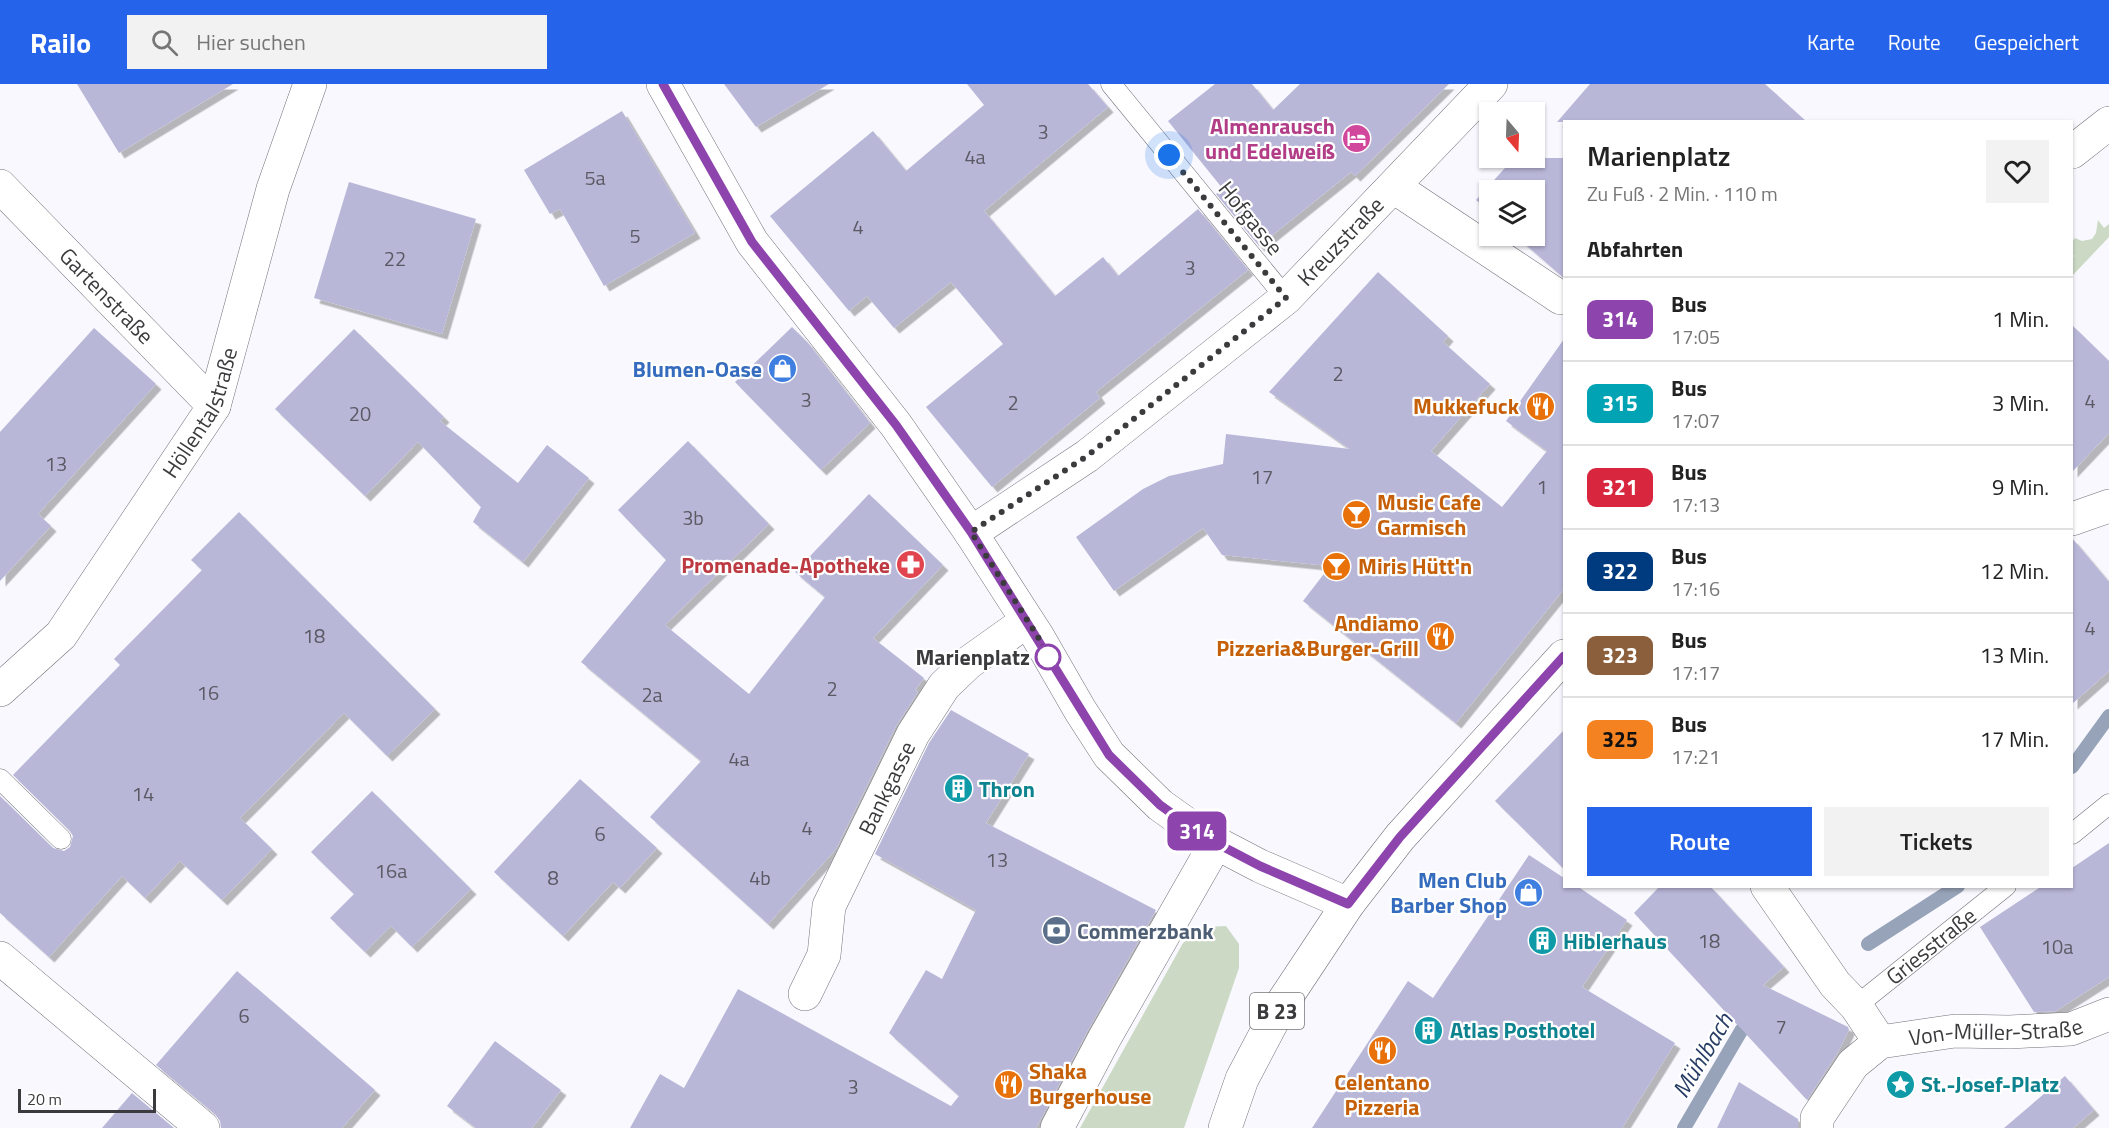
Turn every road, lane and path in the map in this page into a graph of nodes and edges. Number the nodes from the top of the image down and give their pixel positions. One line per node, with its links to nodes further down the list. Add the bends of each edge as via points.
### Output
1 (310, 84): 11 (street, Höllentalstraße, via 273,189)
2 (663, 84): 14 (street, via 752,242 896,425)
3 (1111, 84): 9 (lane, Hofgasse)
4 (1491, 84): 8 (street, Kreuzstraße)
5 (2109, 123): 6 (street)
6 (2073, 151)
7 (0, 186): 11 (street, Gartenstraße)
8 (1394, 187): 9 (street, Kreuzstraße); 10 (street, Kreuzstraße)
9 (1286, 298): 14 (street, Kreuzstraße, via 1087,456)
10 (1563, 298)
11 (214, 406): 17 (street, Höllentalstraße, via 61,635)
12 (2109, 506): 13 (street)
13 (2073, 519)
14 (971, 532): 15 (street)
15 (1028, 621): 22 (street, via 1109,755 1160,805); 27 (street, Bankgasse, via 968,663 944,686 913,734 829,906 824,956)
16 (1563, 657): 25 (street, B 23, via 1400,837)
17 (0, 690)
18 (0, 779): 21 (lane)
19 (2109, 804): 20 (lane)
20 (2073, 833)
21 (61, 839)
22 (1216, 843): 25 (street); 32 (street)
23 (1768, 888): 28 (street)
24 (2003, 888): 28 (lane, Griesstraße)
25 (1348, 904): 33 (street, B 23, via 1281,1005 1242,1079)
26 (0, 958): 31 (street)
27 (805, 994)
28 (1845, 995): 30 (street)
29 (2109, 1014): 30 (street, Von-Müller-Straße, via 2071,1029 1955,1031)
30 (1880, 1042): 34 (street, via 1853,1064 1817,1118)
31 (203, 1128)
32 (1057, 1128)
33 (1225, 1128)
34 (1817, 1128)

